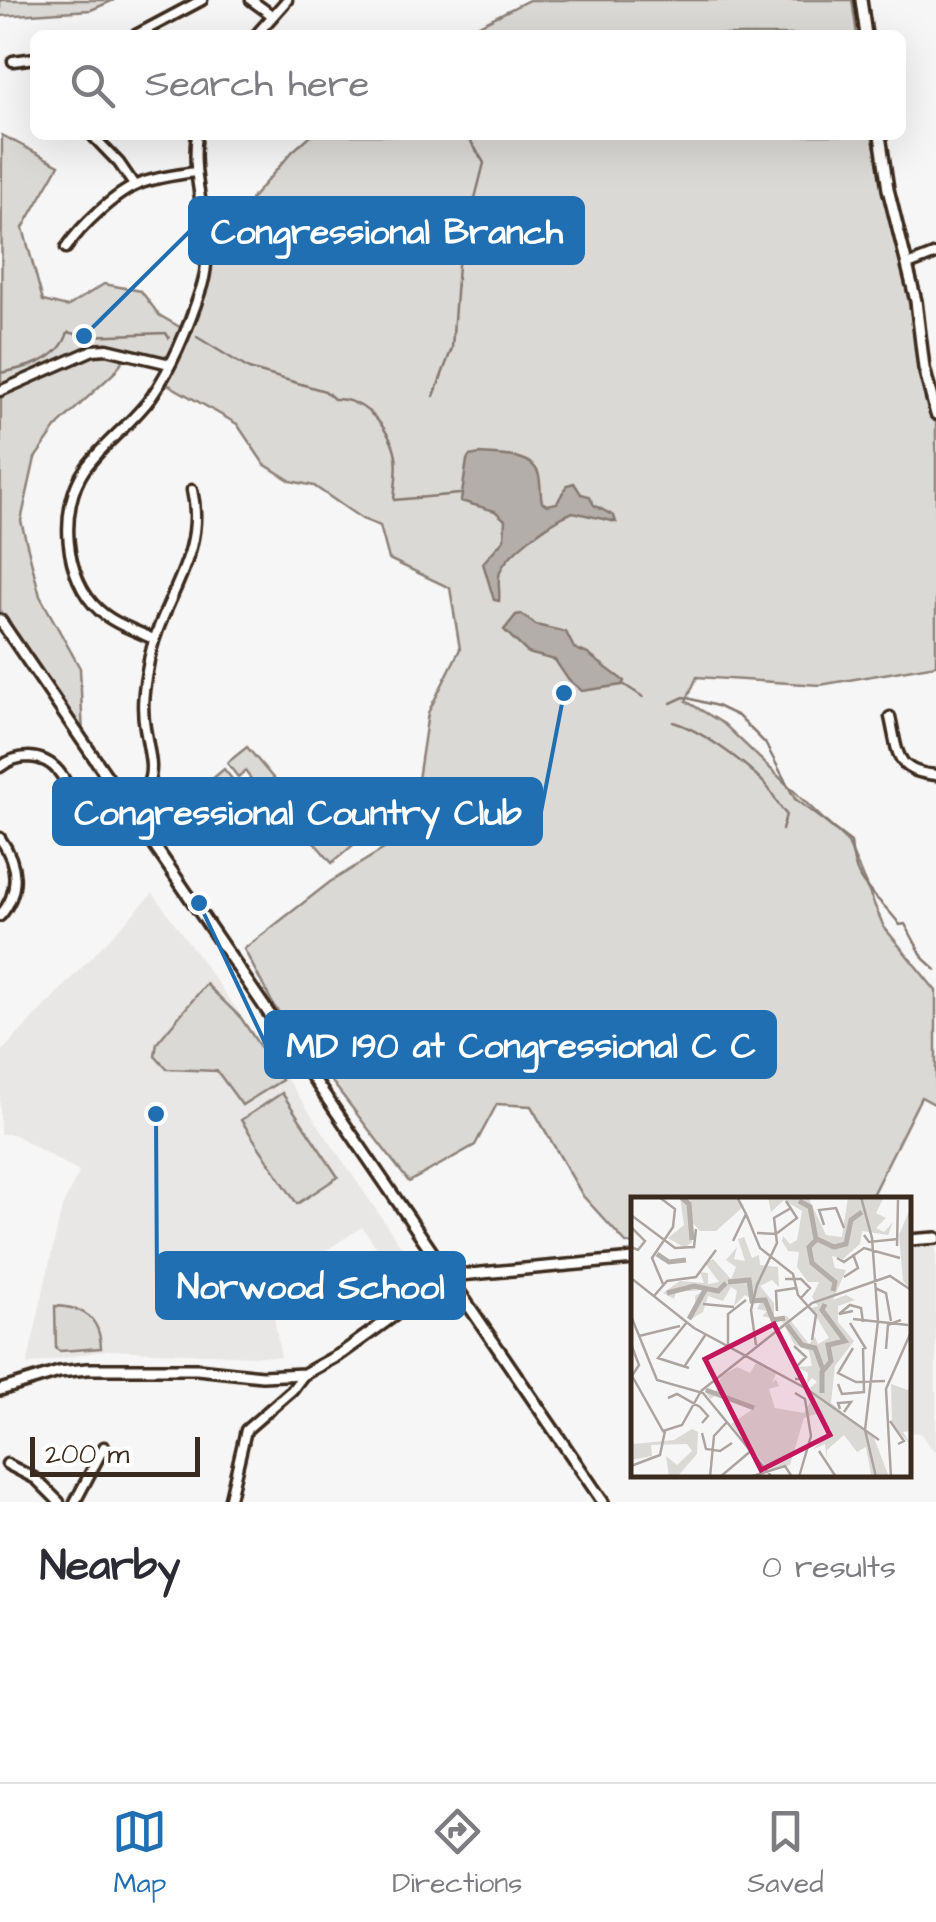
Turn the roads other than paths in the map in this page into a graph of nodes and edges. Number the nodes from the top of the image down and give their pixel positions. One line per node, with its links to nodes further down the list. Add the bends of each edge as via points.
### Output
1 (202, 0): 6 (street)
2 (251, 0): 5 (street)
3 (286, 0): 5 (street)
4 (861, 0): 8 (main road)
5 (273, 16): 7 (street)
6 (145, 30)
7 (260, 30)
8 (865, 30)
9 (30, 59): 10 (street)
10 (13, 61)
11 (97, 140): 15 (street)
12 (196, 140): 14 (street)
13 (881, 140): 18 (main road)
14 (195, 172): 15 (street); 19 (street, via 206,270)
15 (134, 186): 16 (street, via 78,230)
16 (66, 248)
17 (936, 254): 18 (street)
18 (908, 265): 21 (main road)
19 (170, 364): 20 (street, via 93,350); 24 (street, via 150,400 85,470 69,522 74,570 84,592 109,618)
20 (0, 391)
21 (936, 414)
22 (192, 490): 24 (street, via 196,537)
23 (0, 620): 28 (main road)
24 (153, 639): 28 (street, via 143,704 154,772)
25 (890, 717): 27 (street, via 903,763)
26 (0, 767): 28 (street, via 17,758 47,761 67,781 92,832)
27 (936, 775)
28 (131, 816): 34 (main road)
29 (0, 838): 30 (street, via 15,875)
30 (0, 916)
31 (936, 1238): 32 (main road)
32 (911, 1240)
33 (631, 1259): 34 (main road)
34 (449, 1276): 35 (main road); 42 (main road)
35 (304, 1374): 36 (main road, via 87,1369); 41 (street, via 246,1430)
36 (0, 1390)
37 (104, 1447): 40 (street)
38 (7, 1464): 39 (street, via 36,1478)
39 (59, 1502)
40 (75, 1502)
41 (229, 1502)
42 (604, 1502)

